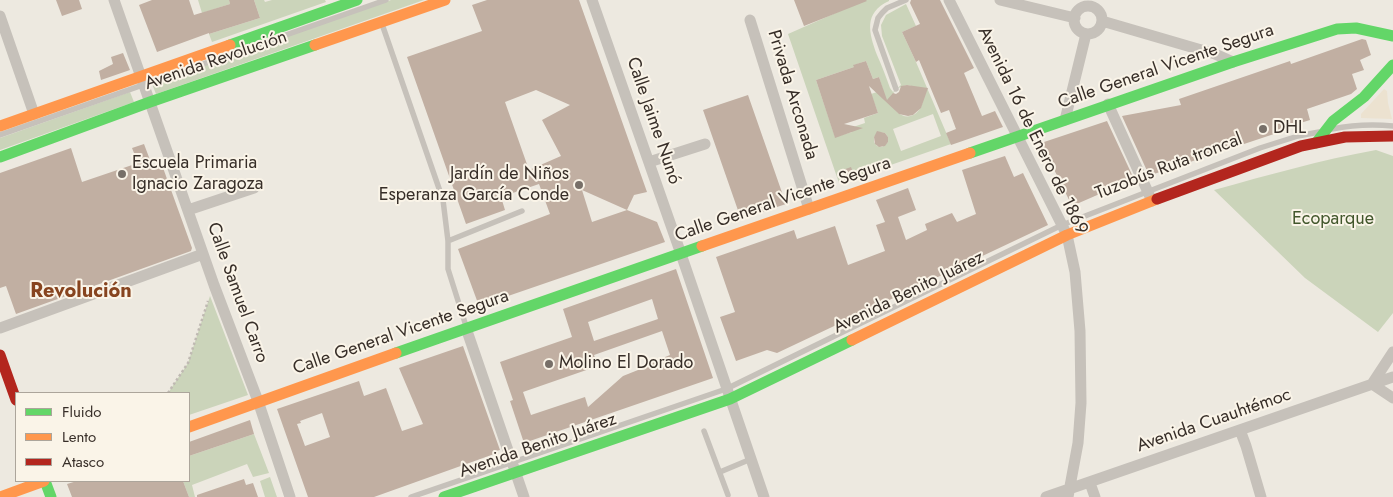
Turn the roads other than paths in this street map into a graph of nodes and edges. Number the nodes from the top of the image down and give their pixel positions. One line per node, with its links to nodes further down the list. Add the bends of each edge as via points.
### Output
1 (114, 0): 19 (street, Calle Samuel Carro)
2 (357, 0): 19 (main road, Avenida Revolución)
3 (386, 0): 19 (lane)
4 (445, 0): 14 (main road, Avenida Revolución)
5 (592, 0): 34 (street, Calle Jaime Nunó)
6 (906, 0): 20 (lane, via 882,12 875,30)
7 (949, 0): 30 (street, Avenida 16 de Enero de 1869)
8 (1000, 0): 11 (street)
9 (1092, 4): 11 (street, via 1082,8); 13 (street, via 1100,12)
10 (0, 16): 23 (street)
11 (1075, 18): 15 (street, via 1076,26)
12 (750, 20): 37 (street, Privada Arconada)
13 (1102, 21): 15 (street, via 1095,33); 17 (street)
14 (381, 22): 21 (main road, Avenida Revolución); 41 (lane, via 443,200)
15 (1086, 34): 24 (street)
16 (1393, 36): 17 (main road, Calle General Vicente Segura, via 1356,28 1336,29)
17 (1233, 62): 22 (main road, Calle General Vicente Segura)
18 (1393, 64): 27 (main road, via 1364,97)
19 (142, 81): 21 (street, Calle Samuel Carro); 23 (main road, Avenida Revolución); 28 (lane)
20 (896, 88)
21 (150, 102): 33 (main road, Avenida Revolución); 38 (street, Calle Samuel Carro)
22 (1108, 104): 24 (main road, Calle General Vicente Segura); 36 (street)
23 (34, 114): 25 (main road, Avenida Revolución)
24 (1065, 120): 30 (main road, Calle General Vicente Segura)
25 (0, 126)
26 (1393, 126): 27 (lane, Tuzobús Ruta troncal, via 1380,124)
27 (1327, 130): 31 (main road); 36 (lane, Tuzobús Ruta troncal, via 1260,148)
28 (0, 135)
29 (1393, 136): 31 (main road, Avenida Benito Juárez)
30 (1018, 137): 37 (main road, Calle General Vicente Segura); 40 (street, Avenida 16 de Enero de 1869)
31 (1316, 143): 36 (main road, Avenida Benito Juárez)
32 (705, 144): 34 (street)
33 (0, 157)
34 (648, 162): 43 (street, Calle Jaime Nunó)
35 (254, 188): 38 (street)
36 (1150, 196): 40 (main road, Avenida Benito Juárez)
37 (809, 209): 43 (main road, Calle General Vicente Segura)
38 (188, 210): 42 (street, Calle Samuel Carro)
39 (522, 211): 41 (lane)
40 (1065, 230): 50 (main road, Avenida Benito Juárez); 63 (street, Avenida 16 de Enero de 1869, via 1075,272 1080,331 1081,403)
41 (448, 241): 45 (lane, via 448,269)
42 (203, 254): 44 (street); 53 (street, Calle Samuel Carro)
43 (681, 254): 45 (main road, Calle General Vicente Segura); 50 (street, Calle Jaime Nunó)
44 (0, 328)
45 (466, 328): 53 (main road, Calle General Vicente Segura); 58 (street)
46 (1393, 352): 49 (street)
47 (0, 355): 51 (main road)
48 (1393, 377): 49 (street, Avenida Cuauhtémoc)
49 (1372, 384): 52 (street); 55 (street, Avenida Cuauhtémoc)
50 (728, 394): 57 (street, Calle Jaime Nunó); 58 (main road, Avenida Benito Juárez)
51 (15, 397)
52 (1393, 398)
53 (258, 401): 54 (main road, Calle General Vicente Segura); 67 (street, Calle Samuel Carro)
54 (190, 427)
55 (1240, 430): 62 (street, Avenida Cuauhtémoc); 74 (street)
56 (704, 431): 59 (lane)
57 (751, 460): 59 (lane); 71 (street, Calle Jaime Nunó)
58 (514, 467): 68 (lane); 69 (main road, Avenida Benito Juárez); 70 (street)
59 (720, 472): 64 (lane)
60 (42, 482): 65 (main road)
61 (45, 482): 66 (main road)
62 (1090, 483): 63 (street, Avenida Cuauhtémoc); 73 (street)
63 (1069, 493): 72 (street, Avenida Cuauhtémoc)
64 (728, 495)
65 (0, 496)
66 (51, 497)
67 (290, 497)
68 (411, 497)
69 (444, 497)
70 (524, 497)
71 (764, 497)
72 (1046, 497)
73 (1095, 497)
74 (1261, 497)

